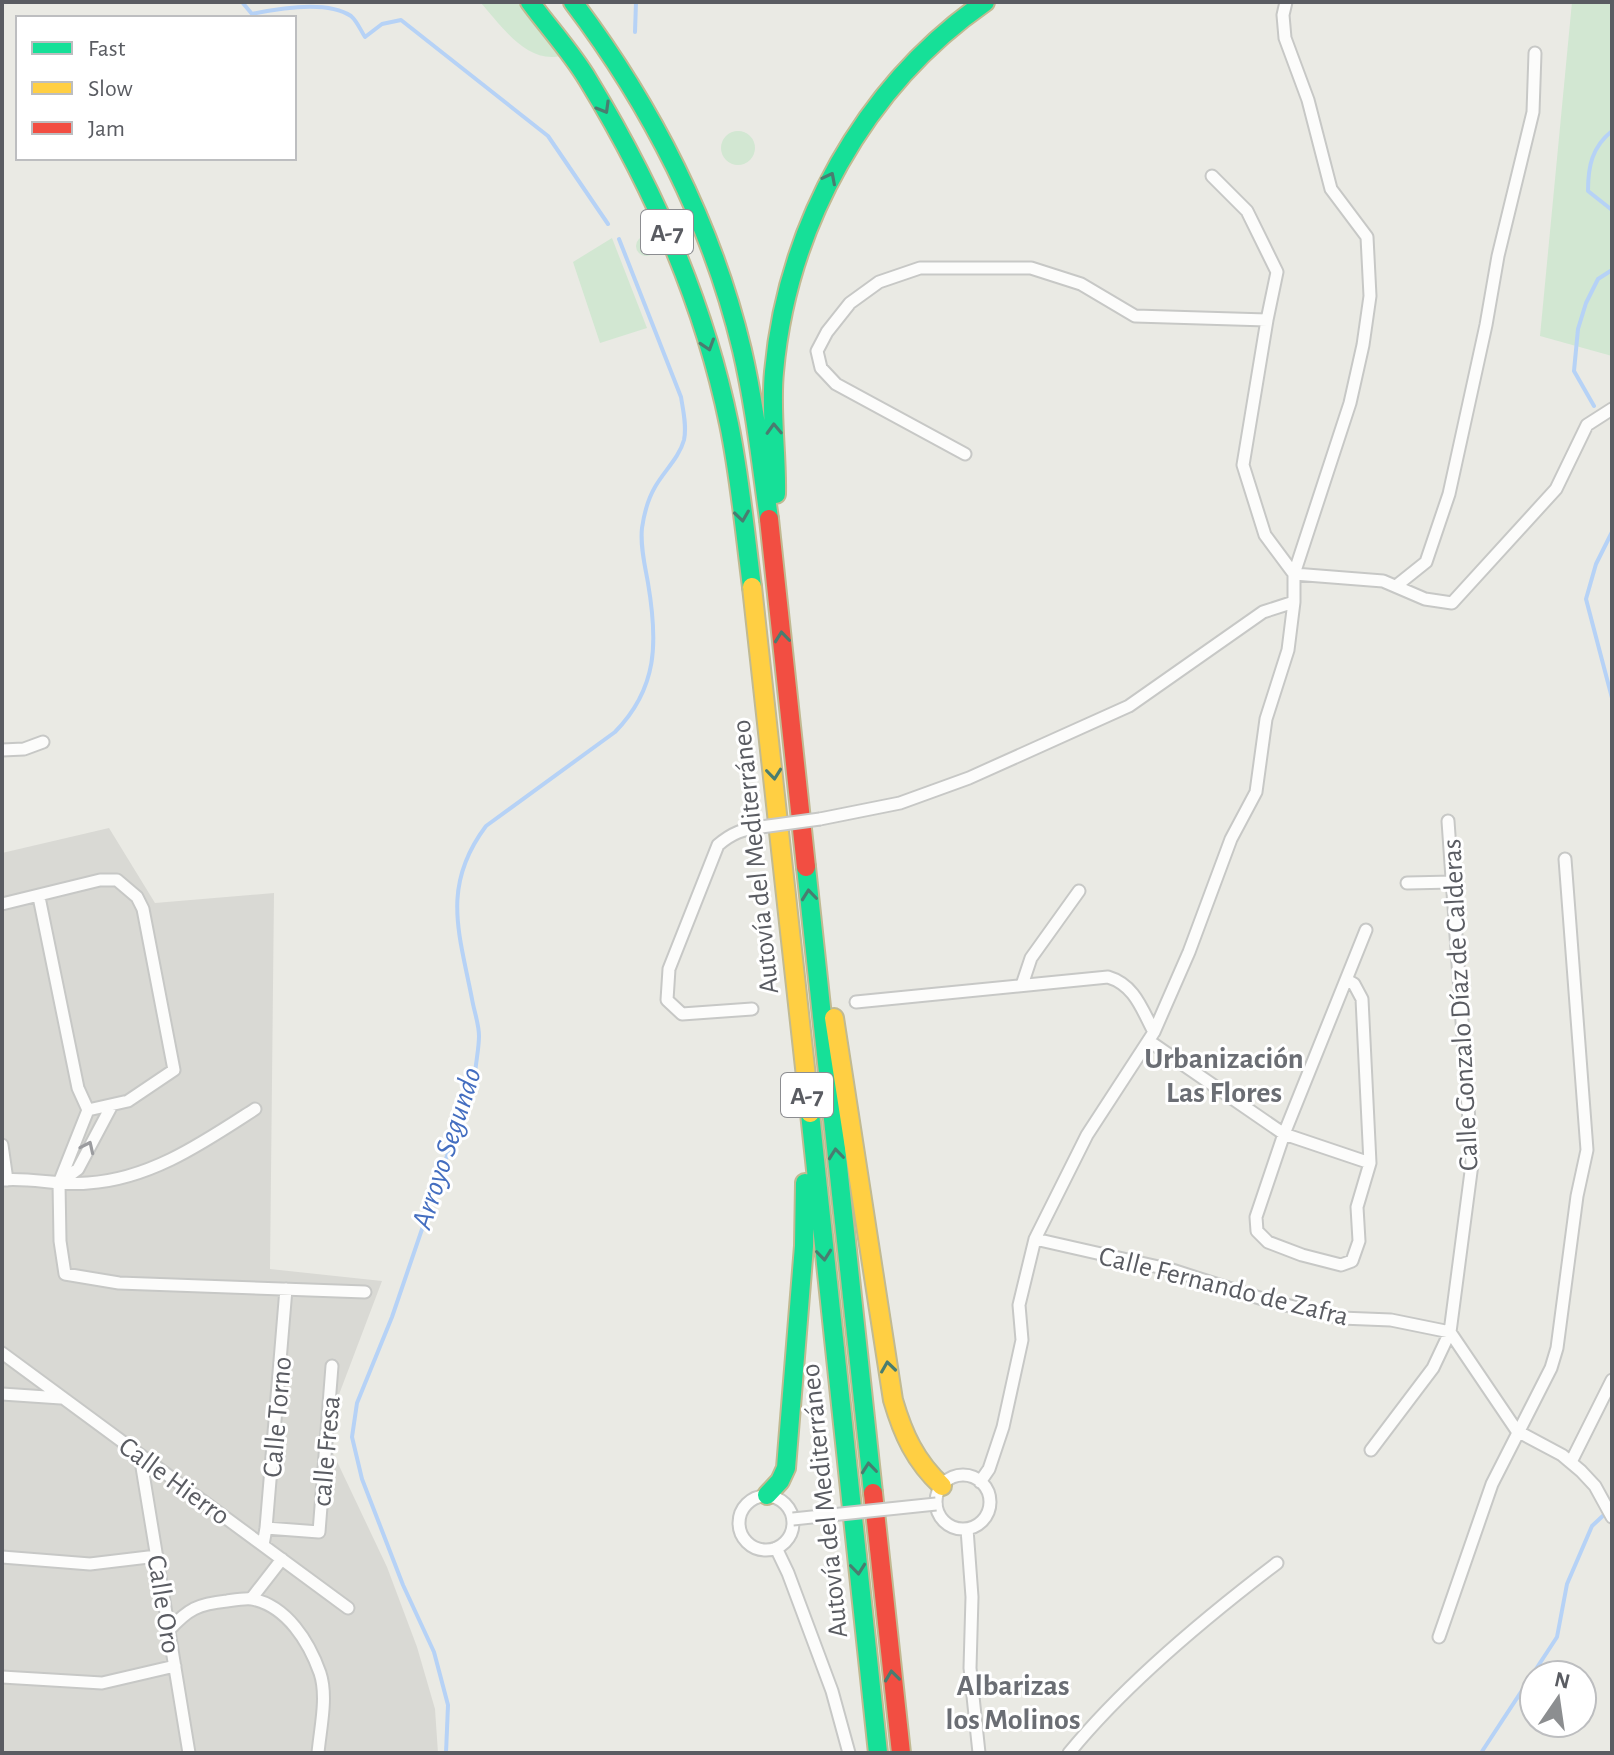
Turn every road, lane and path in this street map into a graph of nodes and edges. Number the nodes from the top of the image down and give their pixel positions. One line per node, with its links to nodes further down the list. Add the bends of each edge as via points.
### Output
1 (530, 2): 29 (highway, Autovía del Mediterráneo / A-7, one-way to 29, via 587,78 628,147 711,352 731,438 759,633)
2 (573, 2): 10 (highway, Autovía del Mediterráneo / A-7, via 657,132 721,278 745,370)
3 (985, 2): 10 (highway, one-way to 3, via 777,492 773,411 778,337 813,210 860,126 910,64)
4 (1286, 2): 11 (street, via 1285,38 1331,189 1367,237 1370,296 1350,403)
5 (1535, 53): 12 (street, via 1533,112 1449,494 1426,562)
6 (1212, 176): 7 (street, via 1247,211 1277,272)
7 (1267, 320): 9 (street, via 1135,316 1081,284 1031,268 920,268 879,282 850,303 827,332 817,351 821,368 836,384); 11 (street, via 1243,465 1265,535)
8 (1612, 409): 12 (street, via 1587,425 1556,489 1452,603 1425,599)
9 (965, 454)
10 (771, 534): 24 (highway, Autovía del Mediterráneo / A-7, one-way to 10)
11 (1294, 574): 12 (street); 13 (street)
12 (1396, 586)
13 (1294, 602): 28 (street, bridge, via 1263,612 1129,706 969,778 900,803 744,828 728,836 718,845 669,969 667,1000 682,1014); 30 (street, via 1288,650 1266,719 1256,792 1231,839)
14 (43, 742): 15 (street)
15 (2, 750)
16 (1448, 821): 18 (street, Calle Gonzalo Díaz de Calderas)
17 (1565, 859): 48 (street, via 1587,1150 1557,1348)
18 (1453, 882): 19 (street); 42 (street, Calle Gonzalo Díaz de Calderas, via 1472,1164)
19 (1407, 883)
20 (1079, 891): 26 (street, via 1031,958)
21 (39, 897): 22 (street); 31 (street, via 117,880 143,909 174,1070 128,1101); 33 (street, via 78,1088)
22 (2, 904)
23 (1366, 930): 25 (street)
24 (814, 944): 53 (highway, one-way to 24, via 922,1469 904,1437 893,1400 836,1027); 76 (highway, Autovía del Mediterráneo / A-7, one-way to 24)
25 (1347, 980): 34 (street); 36 (street, via 1362,999)
26 (1022, 985): 27 (street); 30 (street, via 1119,980 1132,990)
27 (856, 1002)
28 (752, 1009)
29 (799, 1020): 54 (highway, via 795,1053 806,1191 804,1246 786,1468); 75 (highway, Autovía del Mediterráneo / A-7, one-way to 75)
30 (1151, 1036): 34 (street); 39 (street, via 1087,1135)
31 (112, 1105): 33 (street); 38 (street, one-way to 31, via 78,1169)
32 (255, 1109): 38 (street, via 159,1166 118,1180)
33 (88, 1110): 38 (street)
34 (1284, 1134): 36 (street); 36 (street, via 1256,1217 1257,1231 1268,1242 1302,1255 1341,1265 1352,1261 1359,1241 1357,1207)
35 (2, 1145): 37 (street)
36 (1370, 1163)
37 (5, 1180): 38 (street)
38 (59, 1183): 40 (street, via 65,1274 119,1283)
39 (1035, 1239): 42 (street, Calle Fernando de Zafra, via 1172,1270 1341,1318 1391,1320); 52 (street, via 1019,1305 1022,1340 1003,1427)
40 (286, 1289): 41 (street); 58 (street, Calle Torno)
41 (365, 1292)
42 (1450, 1332): 48 (street); 49 (street, Calle Gonzalo Díaz de Calderas, via 1433,1368)
43 (2, 1353): 47 (street, Calle Hierro)
44 (332, 1366): 58 (street, calle Fresa, via 319,1532)
45 (1612, 1380): 51 (street)
46 (2, 1394): 47 (street)
47 (63, 1398): 50 (street, Calle Hierro)
48 (1517, 1431): 51 (street); 69 (street, via 1492,1484)
49 (1371, 1450)
50 (140, 1455): 60 (street, Calle Hierro); 62 (street, Calle Oro)
51 (1571, 1462): 56 (street, via 1595,1486)
52 (980, 1482): 53 (street, via 956,1476); 59 (street, via 989,1497 987,1514)
53 (942, 1486): 55 (street)
54 (767, 1495): 57 (street, via 787,1505); 61 (street, via 744,1506 740,1531 759,1549)
55 (936, 1504): 57 (street, bridge); 59 (street, via 943,1520)
56 (1612, 1517)
57 (793, 1519): 61 (street, via 790,1537)
58 (266, 1528): 60 (street, Calle Torno)
59 (967, 1529): 77 (street, via 970,1668)
60 (263, 1545): 64 (street, Calle Hierro)
61 (776, 1548): 74 (street, via 832,1691)
62 (157, 1556): 63 (street, via 90,1564); 68 (street, Calle Oro)
63 (2, 1557)
64 (282, 1559): 66 (street); 67 (street, Calle Hierro)
65 (1277, 1563): 78 (street, via 1213,1611)
66 (251, 1599): 68 (street, via 186,1611); 73 (street, via 284,1615 299,1631 321,1676)
67 (348, 1608)
68 (169, 1630): 70 (street, Calle Oro)
69 (1439, 1637)
70 (175, 1666): 71 (street, via 102,1683); 72 (street, Calle Oro)
71 (2, 1677)
72 (189, 1753)
73 (318, 1753)
74 (849, 1753)
75 (878, 1753)
76 (901, 1753)
77 (979, 1753)
78 (1069, 1753)

